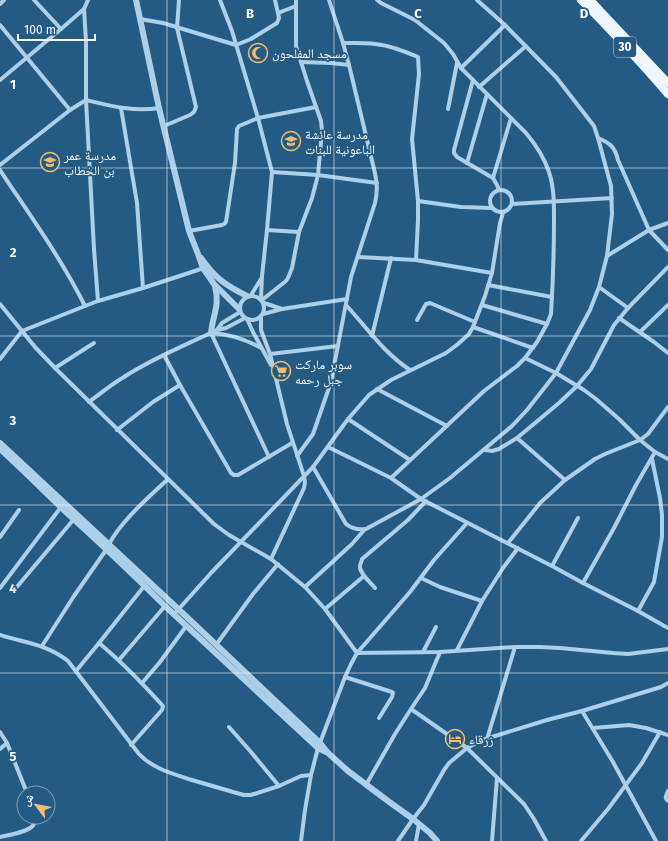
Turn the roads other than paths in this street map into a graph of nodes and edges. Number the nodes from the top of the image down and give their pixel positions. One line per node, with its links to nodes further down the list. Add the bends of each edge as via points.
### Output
1 (4, 0): 14 (street)
2 (34, 0): 22 (street)
3 (88, 0): 16 (street)
4 (136, 0): 18 (street)
5 (179, 0): 21 (street)
6 (220, 0): 24 (street)
7 (275, 0): 17 (street)
8 (296, 0): 15 (street)
9 (329, 0): 23 (street)
10 (377, 0): 28 (street, via 415,20 448,47)
11 (477, 0): 20 (street)
12 (581, 0): 36 (main road, 30)
13 (590, 0): 33 (main road, 30)
14 (0, 4)
15 (296, 6): 17 (street); 27 (street, via 296,39)
16 (84, 9): 22 (street); 37 (street)
17 (278, 13): 24 (street, via 277,23)
18 (140, 19): 21 (street); 40 (street)
19 (0, 25): 26 (street)
20 (505, 25): 25 (street); 30 (street)
21 (177, 28): 24 (street); 45 (street, via 196,107 194,112)
22 (61, 29): 26 (street)
23 (343, 43): 29 (street); 56 (street, via 371,43 392,47 418,57 419,74 412,139)
24 (236, 46): 43 (street)
25 (526, 46): 34 (street); 46 (street, via 556,76 575,100 594,126)
26 (27, 57): 31 (street); 42 (street)
27 (301, 62): 29 (street); 38 (street)
28 (457, 63): 30 (street); 41 (street)
29 (349, 65): 53 (street)
30 (461, 68): 32 (street)
31 (0, 80)
32 (472, 80): 34 (street); 47 (street, via 454,150 457,157)
33 (668, 83)
34 (479, 87): 35 (street)
35 (487, 94): 44 (street); 47 (street)
36 (668, 94)
37 (86, 100): 39 (street); 42 (street); 82 (street)
38 (316, 107): 43 (street); 51 (street, via 322,131)
39 (121, 108): 40 (street); 78 (street, via 137,203)
40 (159, 108): 45 (street)
41 (448, 109)
42 (70, 110): 48 (street)
43 (258, 118): 50 (street); 64 (street, via 238,127 226,223)
44 (510, 118): 52 (street); 57 (street, via 541,152 552,183)
45 (164, 126): 64 (street)
46 (598, 138): 55 (street); 63 (street, via 614,148)
47 (467, 163): 52 (street)
48 (0, 165)
49 (0, 170): 88 (street, via 59,259)
50 (272, 172): 51 (street); 62 (street)
51 (318, 175): 53 (street); 65 (street)
52 (493, 178): 54 (street)
53 (377, 183): 68 (street, via 375,203)
54 (499, 190): 58 (street, via 509,194); 59 (street, via 490,197)
55 (612, 198): 57 (street); 67 (street)
56 (418, 201): 59 (street); 70 (street)
57 (554, 201): 58 (street); 80 (street)
58 (512, 204): 60 (street, via 509,210)
59 (492, 208): 60 (street)
60 (503, 213): 73 (street)
61 (668, 223): 63 (street)
62 (268, 230): 65 (street); 74 (street)
63 (649, 230): 66 (street); 67 (street)
64 (189, 231): 72 (street)
65 (299, 232): 83 (street, via 288,278)
66 (668, 250)
67 (607, 256): 77 (street)
68 (358, 257): 69 (street); 81 (street)
69 (391, 258): 70 (street); 104 (street)
70 (416, 260): 73 (street)
71 (668, 266): 89 (street)
72 (205, 268): 75 (street); 78 (street); 79 (street, via 233,289)
73 (492, 272): 76 (street)
74 (262, 276): 79 (street); 83 (street)
75 (214, 284): 91 (street); 102 (street, via 217,307)
76 (488, 285): 80 (street); 86 (street)
77 (599, 287): 89 (street); 117 (street, via 590,310)
78 (143, 288): 82 (street)
79 (249, 296): 83 (street, via 255,295); 91 (street, via 241,301)
80 (552, 297): 99 (street, via 551,314)
81 (347, 299): 85 (street); 92 (street)
82 (98, 301): 88 (street)
83 (262, 301): 92 (street); 94 (street)
84 (0, 304): 101 (street)
85 (346, 305): 104 (street); 106 (street)
86 (482, 305): 98 (street); 99 (street)
87 (668, 305): 90 (street)
88 (85, 306): 101 (street)
89 (628, 308): 95 (street)
90 (664, 309): 93 (street); 103 (street)
91 (240, 310): 96 (street); 102 (street)
92 (282, 310): 94 (street)
93 (668, 313)
94 (262, 315): 96 (street, via 254,320); 110 (street, via 261,330)
95 (619, 318): 103 (street); 119 (street, via 591,369)
96 (246, 319): 102 (street); 107 (street)
97 (418, 320): 98 (street, via 426,304 430,304)
98 (475, 322): 100 (street)
99 (547, 324): 108 (street)
100 (473, 327): 108 (street); 116 (street, via 464,339 446,353)
101 (22, 331): 113 (street); 114 (street)
102 (214, 331): 107 (street, via 237,337); 111 (street); 135 (street)
103 (640, 332): 109 (street)
104 (372, 336): 116 (street)
105 (94, 343): 114 (street)
106 (338, 346): 110 (street); 134 (street, via 331,382 315,429)
107 (261, 348): 115 (street)
108 (533, 348): 112 (street)
109 (668, 353)
110 (270, 354): 115 (street)
111 (164, 355): 118 (street); 121 (street, via 125,376)
112 (525, 358): 117 (street); 124 (street, via 484,391)
113 (0, 359)
114 (55, 368): 121 (street)
115 (273, 368): 128 (street)
116 (410, 370): 120 (street)
117 (556, 373): 119 (street); 132 (street, via 527,410)
118 (180, 385): 125 (street); 135 (street, via 231,473 238,475)
119 (577, 386): 126 (street); 127 (street, via 607,408)
120 (377, 389): 123 (street); 124 (street)
121 (89, 402): 125 (street)
122 (668, 407): 127 (street, via 648,434)
123 (348, 419): 130 (street); 138 (street)
124 (447, 426): 138 (street)
125 (117, 430): 142 (street)
126 (517, 438): 132 (street, via 499,449); 143 (street)
127 (640, 440): 133 (street); 143 (street, via 595,459)
128 (292, 442): 134 (street); 135 (street)
129 (0, 444): 146 (street)
130 (328, 447): 139 (street); 141 (street)
131 (0, 449): 146 (street)
132 (485, 450): 144 (street)
133 (655, 452): 136 (street); 137 (street)
134 (297, 456): 140 (street)
135 (269, 457)
136 (652, 459): 162 (street); 171 (street, via 660,498 662,537 654,582)
137 (668, 459)
138 (410, 460): 141 (street)
139 (313, 467): 140 (street); 151 (street, via 346,524 355,529)
140 (304, 476): 153 (street); 157 (street, via 304,488)
141 (391, 478): 144 (street)
142 (168, 479): 153 (street, via 214,524); 155 (street, via 123,524)
143 (565, 480): 154 (street, via 540,503)
144 (421, 499): 145 (street); 151 (street)
145 (426, 501): 150 (street); 160 (street, via 362,559 360,569)
146 (63, 505): 149 (street); 155 (street); 165 (street)
147 (19, 510): 152 (street)
148 (578, 518): 159 (street)
149 (74, 519): 155 (street); 166 (street)
150 (467, 523): 154 (street); 161 (street)
151 (366, 529): 164 (street)
152 (0, 537)
153 (240, 543): 157 (street); 172 (street)
154 (508, 543): 156 (street)
155 (108, 547): 163 (street); 172 (street); 179 (street)
156 (518, 548): 159 (street); 168 (street)
157 (271, 559): 158 (street)
158 (278, 564): 164 (street); 178 (street)
159 (552, 566): 162 (street)
160 (364, 576): 167 (street); 170 (street)
161 (420, 578): 168 (street); 183 (street)
162 (583, 583): 171 (street)
163 (145, 585): 169 (street); 177 (street)
164 (305, 587): 170 (street)
165 (0, 588)
166 (16, 588)
167 (375, 588)
168 (482, 601): 182 (street)
169 (165, 606): 172 (street); 186 (street)
170 (325, 609): 183 (street)
171 (638, 611): 175 (street)
172 (177, 612): 173 (street); 178 (street)
173 (187, 625): 189 (street); 202 (street)
174 (436, 627): 184 (street)
175 (668, 628)
176 (0, 635): 179 (street)
177 (100, 643): 186 (street); 187 (street)
178 (216, 645): 202 (street)
179 (42, 646): 187 (street, via 60,655)
180 (515, 647): 181 (street, via 628,654); 182 (street); 199 (street)
181 (668, 649)
182 (457, 650): 185 (street)
183 (357, 652): 184 (street); 188 (street)
184 (423, 652): 185 (street)
185 (440, 652): 191 (street, via 425,688)
186 (119, 660): 189 (street)
187 (76, 671): 201 (street)
188 (345, 677): 193 (street, via 393,693); 202 (street)
189 (142, 683): 201 (street, via 163,708)
190 (668, 683): 192 (street)
191 (411, 709): 203 (street); 208 (street)
192 (582, 711): 195 (street); 199 (street)
193 (379, 718)
194 (229, 727): 210 (street)
195 (593, 728): 197 (street, via 629,725); 209 (street)
196 (0, 732): 200 (street)
197 (660, 732): 198 (street); 209 (street)
198 (668, 735)
199 (487, 739): 203 (street)
200 (6, 743): 204 (street); 207 (street)
201 (131, 745): 210 (street, via 145,760 160,769 244,795)
202 (319, 745): 205 (street); 208 (street)
203 (467, 748): 206 (street); 213 (street, via 449,763 424,805)
204 (0, 749)
205 (311, 775): 210 (street, via 301,776); 217 (street)
206 (498, 778): 221 (street); 222 (street, via 524,804)
207 (24, 785)
208 (366, 785): 213 (street)
209 (626, 785): 223 (street); 224 (street)
210 (279, 786)
211 (668, 791): 212 (street, via 665,797)
212 (668, 801)
213 (413, 818): 214 (street); 218 (street)
214 (419, 824): 219 (street); 220 (street)
215 (34, 825): 216 (street, via 25,831)
216 (0, 837)
217 (301, 841)
218 (398, 841)
219 (416, 841)
220 (437, 841)
221 (492, 841)
222 (546, 841)
223 (582, 841)
224 (656, 841)

